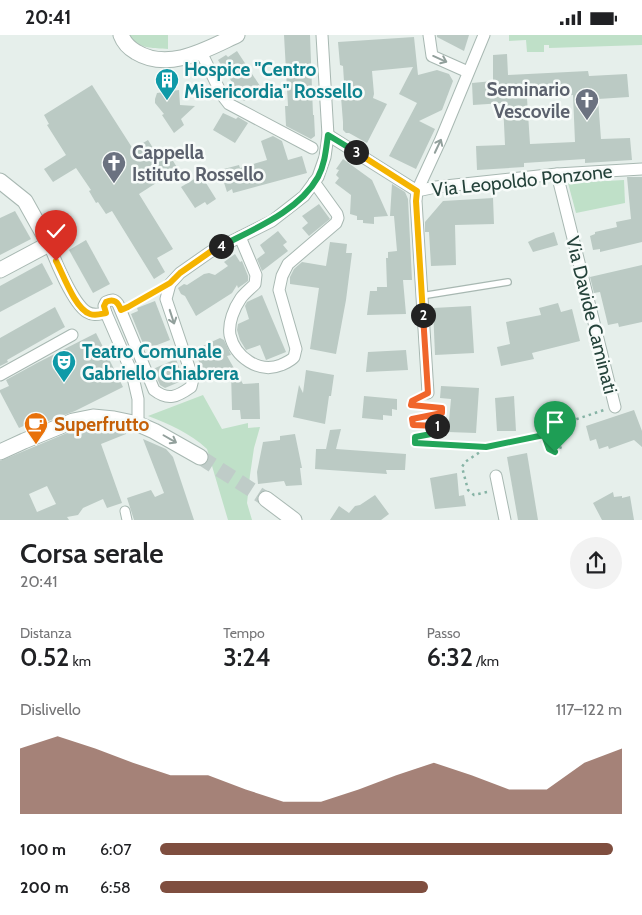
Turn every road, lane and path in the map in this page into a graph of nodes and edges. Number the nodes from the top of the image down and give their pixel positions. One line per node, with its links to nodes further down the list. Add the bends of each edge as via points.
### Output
1 (121, 35): 6 (street, via 130,49 156,59 188,57)
2 (237, 35): 6 (street)
3 (322, 35): 8 (street)
4 (429, 35): 7 (street, one-way to 7, via 432,55)
5 (484, 35): 7 (street)
6 (209, 46): 9 (street, via 222,95 229,104)
7 (468, 72): 14 (street, one-way to 7)
8 (328, 135): 13 (street, via 326,157); 14 (street, Via Leopoldo Ponzone)
9 (312, 147)
10 (642, 169): 11 (street, Via Leopoldo Ponzone)
11 (557, 174): 14 (street, Via Leopoldo Ponzone); 26 (street, Via Davide Caminati)
12 (0, 181): 16 (street, via 26,201)
13 (314, 182): 15 (street, via 304,196 272,221); 15 (street, via 338,218 288,264 282,275 279,290 296,349 294,357 277,367 266,368 244,359 230,335 235,309 255,285 256,275)
14 (417, 191): 20 (street)
15 (240, 237): 19 (street, via 210,252)
16 (49, 244): 17 (street); 22 (street, via 80,306 89,314)
17 (0, 270)
18 (508, 282): 20 (lane)
19 (170, 283): 21 (path); 21 (street, one-way to 21, via 166,299 192,379 191,387 186,391 169,397 154,390)
20 (421, 296): 25 (street)
21 (121, 310): 22 (street, via 110,299 104,306)
22 (106, 313): 27 (street, via 132,373 138,399)
23 (72, 335): 24 (street)
24 (0, 375)
25 (428, 393): 28 (path, via 412,401 411,405 442,408 442,413 412,419 413,425 442,426 442,432 415,437 415,443)
26 (615, 407): 28 (path, Via Davide Caminati, via 556,426 562,443 555,452 549,449 544,435)
27 (138, 424): 29 (street, via 93,417 73,421); 30 (street, one-way to 30)
28 (486, 447): 32 (path, Via Davide Caminati, via 462,467 468,490 474,495)
29 (0, 451)
30 (200, 457)
31 (496, 476): 32 (street)
32 (498, 490): 35 (street)
33 (266, 499): 34 (street)
34 (294, 520)
35 (505, 520)

